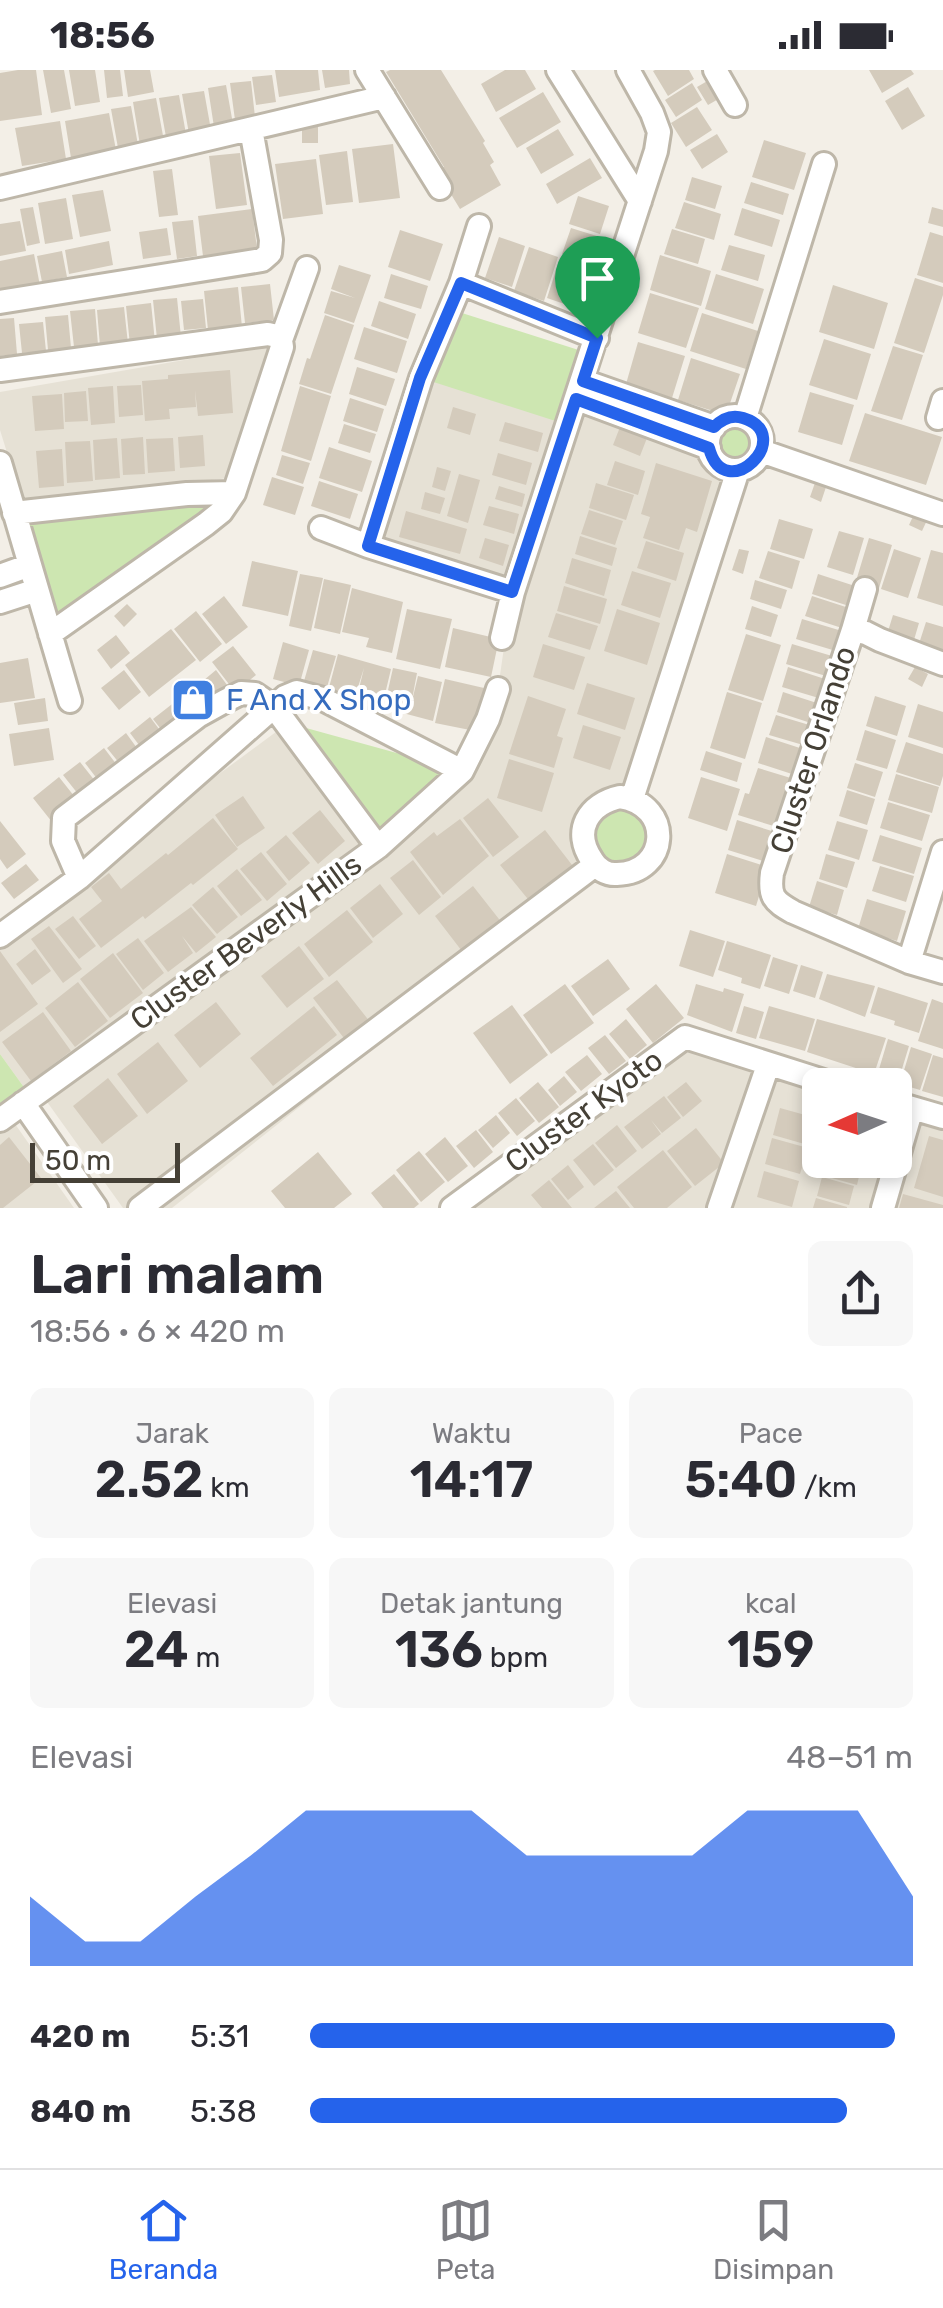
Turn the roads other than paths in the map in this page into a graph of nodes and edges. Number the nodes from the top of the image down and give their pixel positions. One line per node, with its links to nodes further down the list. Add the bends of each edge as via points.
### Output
1 (367, 70): 5 (street)
2 (558, 70): 11 (street)
3 (628, 70): 11 (street, via 659,132)
4 (716, 70): 6 (street)
5 (384, 97): 7 (street); 10 (street)
6 (735, 105)
7 (251, 129): 9 (street); 15 (street, via 271,240 262,260)
8 (824, 164): 20 (street)
9 (0, 188)
10 (440, 188)
11 (640, 201): 16 (street)
12 (479, 226): 14 (street)
13 (307, 268): 17 (street)
14 (461, 283): 16 (street); 29 (street, via 420,378)
15 (0, 302)
16 (597, 338): 19 (street)
17 (280, 340): 18 (street, via 268,334); 25 (street)
18 (0, 370)
19 (580, 390): 21 (street); 34 (street)
20 (745, 418): 21 (street, via 728,417); 22 (street, via 758,428)
21 (712, 437): 24 (street, via 711,455 722,467)
22 (761, 451): 24 (street); 27 (street)
23 (0, 463): 26 (street)
24 (738, 470): 44 (street)
25 (234, 493): 26 (street); 37 (street, via 206,524)
26 (14, 513): 30 (street)
27 (943, 514)
28 (321, 528): 29 (street)
29 (368, 546): 34 (street)
30 (30, 565): 31 (street); 33 (street)
31 (0, 576)
32 (866, 589): 36 (street)
33 (37, 590): 35 (street); 37 (street)
34 (512, 592): 38 (street)
35 (0, 602)
36 (853, 630): 39 (street, Cluster Orlando); 50 (street, Cluster Orlando, via 770,890 793,912)
37 (50, 634): 41 (street)
38 (502, 638)
39 (943, 664)
40 (498, 689): 43 (street)
41 (70, 701)
42 (274, 707): 43 (street, via 297,692 323,699); 45 (street); 48 (street); 48 (street, via 255,694 225,700 64,818 63,842)
43 (462, 771): 45 (street, Cluster Beverly Hills)
44 (632, 799): 47 (street, via 608,800 589,815 583,839); 47 (street, via 658,826 656,850 628,874 611,875)
45 (378, 848): 54 (street, Cluster Beverly Hills)
46 (943, 852): 50 (street)
47 (595, 865): 60 (street)
48 (79, 878): 49 (street)
49 (0, 936)
50 (909, 962): 51 (street, Cluster Orlando)
51 (943, 972)
52 (768, 1065): 53 (street, Cluster Kyoto); 61 (street, Cluster Kyoto, via 684,1038); 62 (street)
53 (802, 1075)
54 (23, 1104): 57 (street, Cluster Beverly Hills); 59 (street)
55 (912, 1108): 56 (street)
56 (943, 1118)
57 (0, 1120)
58 (889, 1178): 63 (street)
59 (96, 1208)
60 (140, 1208)
61 (452, 1208)
62 (719, 1208)
63 (883, 1208)

